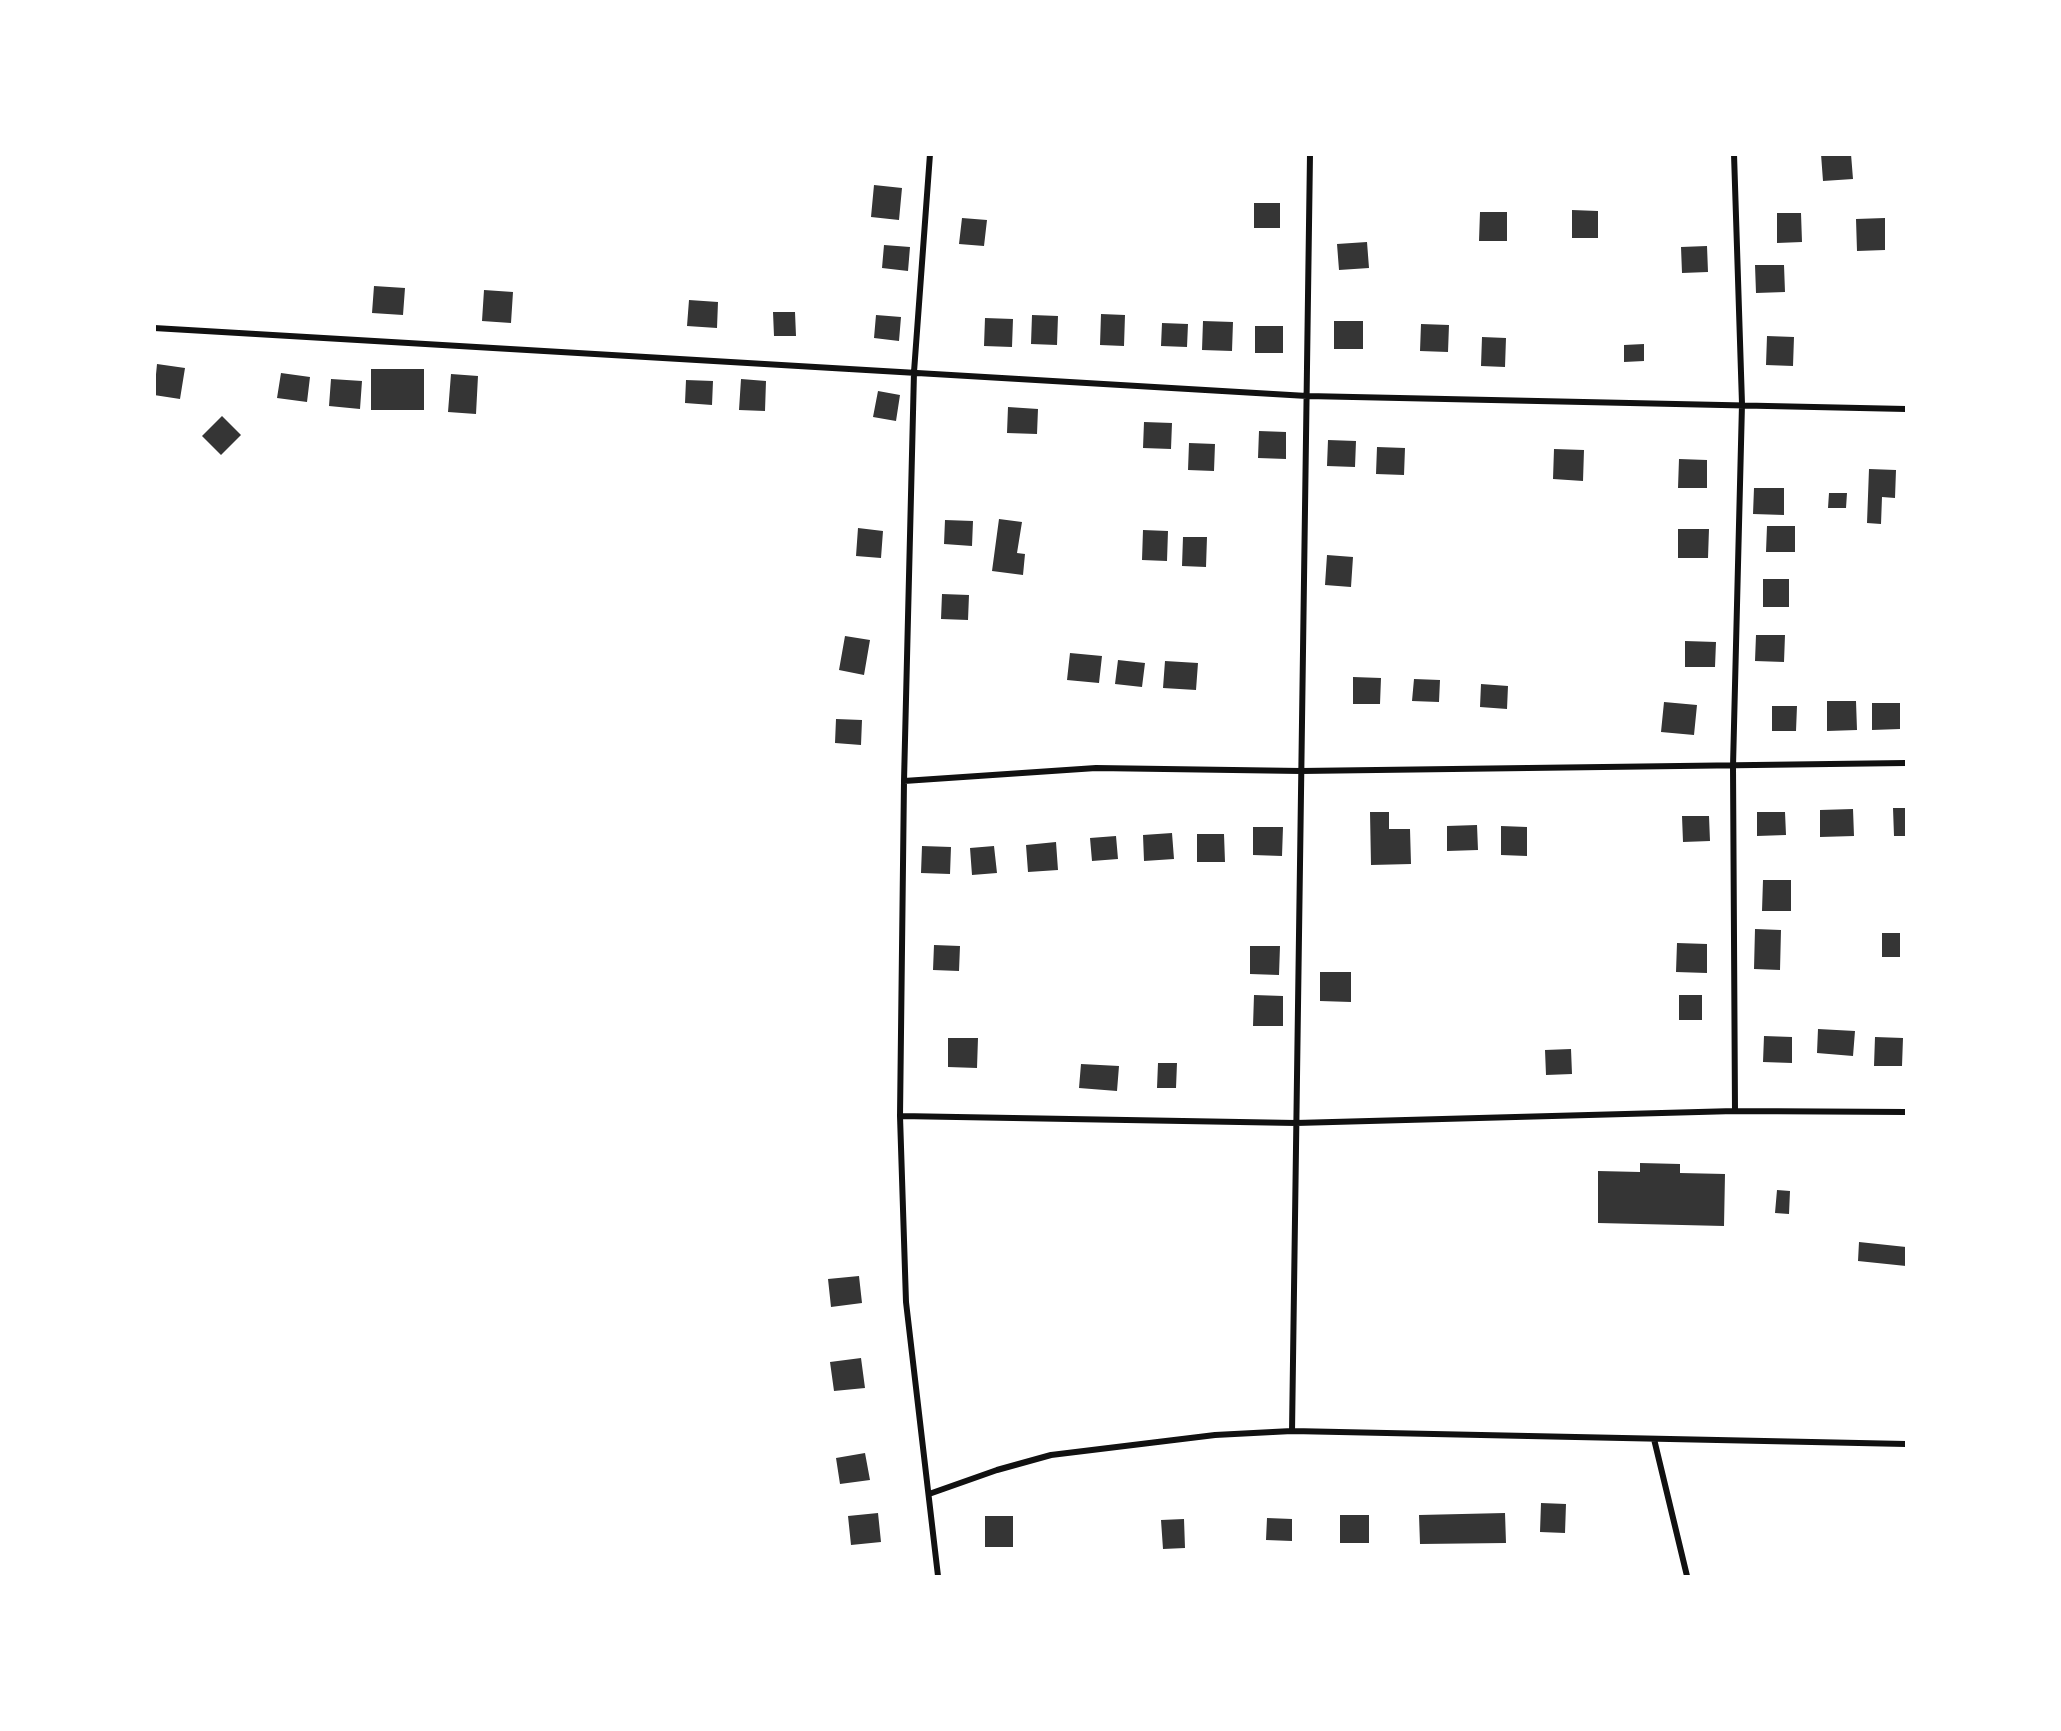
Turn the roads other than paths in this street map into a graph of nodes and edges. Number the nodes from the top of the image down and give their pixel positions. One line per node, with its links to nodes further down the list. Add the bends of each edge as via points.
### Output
1 (930, 154): 5 (street)
2 (1310, 154): 6 (street)
3 (1734, 154): 7 (street)
4 (154, 328): 5 (street)
5 (914, 372): 6 (street); 12 (street)
6 (1307, 396): 7 (street); 11 (street)
7 (1742, 404): 8 (street); 10 (street)
8 (1906, 409)
9 (1906, 763): 10 (street)
10 (1733, 766): 11 (street); 13 (street)
11 (1301, 771): 12 (street, via 1096,768); 16 (street)
12 (903, 781): 15 (street)
13 (1735, 1111): 14 (street); 16 (street)
14 (1906, 1112)
15 (900, 1116): 16 (street); 20 (street, via 906,1302)
16 (1296, 1123): 17 (street)
17 (1292, 1431): 18 (street); 20 (street, via 1215,1435 1051,1455)
18 (1654, 1439): 19 (street); 22 (street)
19 (1906, 1444)
20 (929, 1494): 21 (street)
21 (938, 1576)
22 (1688, 1576)

